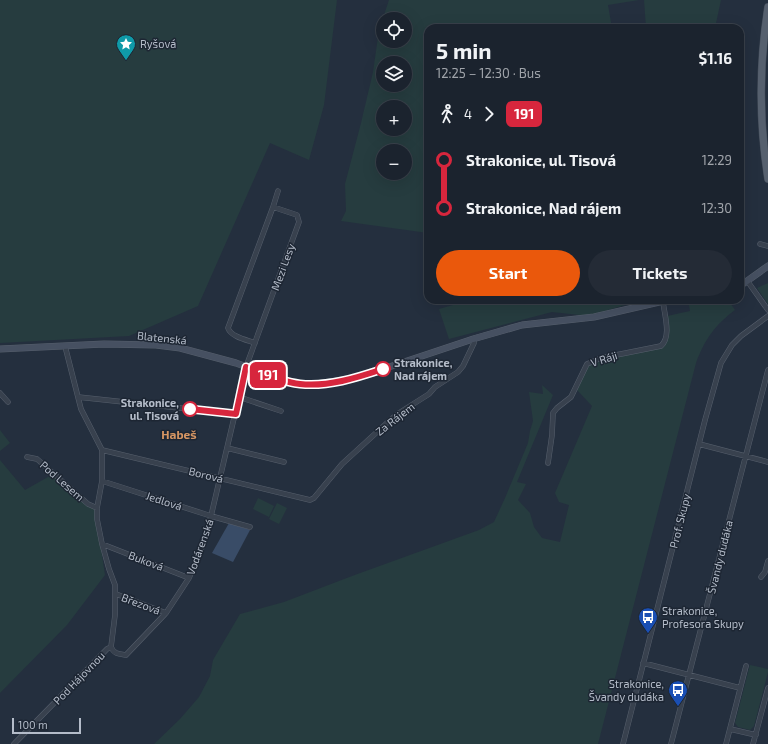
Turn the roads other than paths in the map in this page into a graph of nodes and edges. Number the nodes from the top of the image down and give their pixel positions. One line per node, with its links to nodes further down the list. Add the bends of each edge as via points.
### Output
1 (768, 7): 2 (main road, via 761,91 762,129)
2 (768, 179)
3 (278, 191): 4 (street)
4 (273, 207): 15 (street, Mezi Lesy, via 297,215 299,222); 15 (street, via 228,328 232,334)
5 (760, 244): 6 (street)
6 (768, 246)
7 (768, 266): 8 (street)
8 (748, 282): 9 (street); 12 (street)
9 (744, 284)
10 (648, 304): 14 (street, Blatenská, via 582,319 522,325)
11 (666, 304): 33 (street, V Ráji, via 666,336 661,346 601,358 585,366 571,397 553,413)
12 (768, 310)
13 (768, 316): 26 (street, Prof. Skupy, via 741,336 726,353)
14 (473, 339): 18 (street, Blatenská, via 356,378 336,382 300,384); 36 (street, Za Rájem, via 474,343 458,372 398,413 342,464)
15 (255, 343): 18 (street, Mezi Lesy)
16 (65, 346): 17 (street, Blatenská); 18 (street, Blatenská, via 156,345 180,348); 21 (street, Pod Hájovnou)
17 (0, 349)
18 (246, 367): 22 (street, Vodárenská)
19 (768, 370): 29 (street, Švandy dudáka)
20 (0, 393): 23 (street)
21 (78, 397): 25 (street); 28 (street, Pod Hájovnou, via 81,409)
22 (239, 397): 24 (street); 25 (street, Vodárenská)
23 (8, 402)
24 (281, 411)
25 (236, 414): 27 (street, Vodárenská)
26 (699, 444): 29 (street); 47 (street, Prof. Skupy)
27 (227, 448): 31 (street); 34 (street, Vodárenská)
28 (102, 450): 34 (street, Borová); 35 (street, Pod Hájovnou)
29 (746, 456): 32 (street); 49 (street, Švandy dudáka)
30 (27, 457): 37 (street, Pod Lesem, via 37,459 88,504)
31 (284, 462)
32 (768, 462)
33 (548, 463)
34 (220, 479): 36 (street, Borová); 38 (street, Vodárenská)
35 (102, 481): 37 (street, Pod Hájovnou); 38 (street, Jedlová)
36 (310, 500)
37 (97, 508): 40 (street, Pod Hájovnou)
38 (211, 516): 39 (street, Jedlová); 43 (street, Vodárenská)
39 (250, 527)
40 (102, 544): 43 (street, Buková); 44 (street, Pod Hájovnou)
41 (768, 561): 42 (street)
42 (761, 577)
43 (189, 578): 45 (street, Vodárenská)
44 (116, 594): 45 (street, Březová); 46 (street, Pod Hájovnou)
45 (166, 613): 46 (street, Vodárenská, via 126,655 113,651)
46 (111, 647): 54 (street, Pod Hájovnou)
47 (643, 663): 49 (street); 55 (street, Prof. Skupy)
48 (746, 666): 50 (street)
49 (690, 674): 50 (street); 56 (street, Švandy dudáka)
50 (740, 688): 52 (street)
51 (768, 688): 53 (street)
52 (730, 729): 53 (street); 57 (street)
53 (756, 735): 58 (street)
54 (14, 744)
55 (623, 744)
56 (671, 744)
57 (726, 744)
58 (753, 744)

